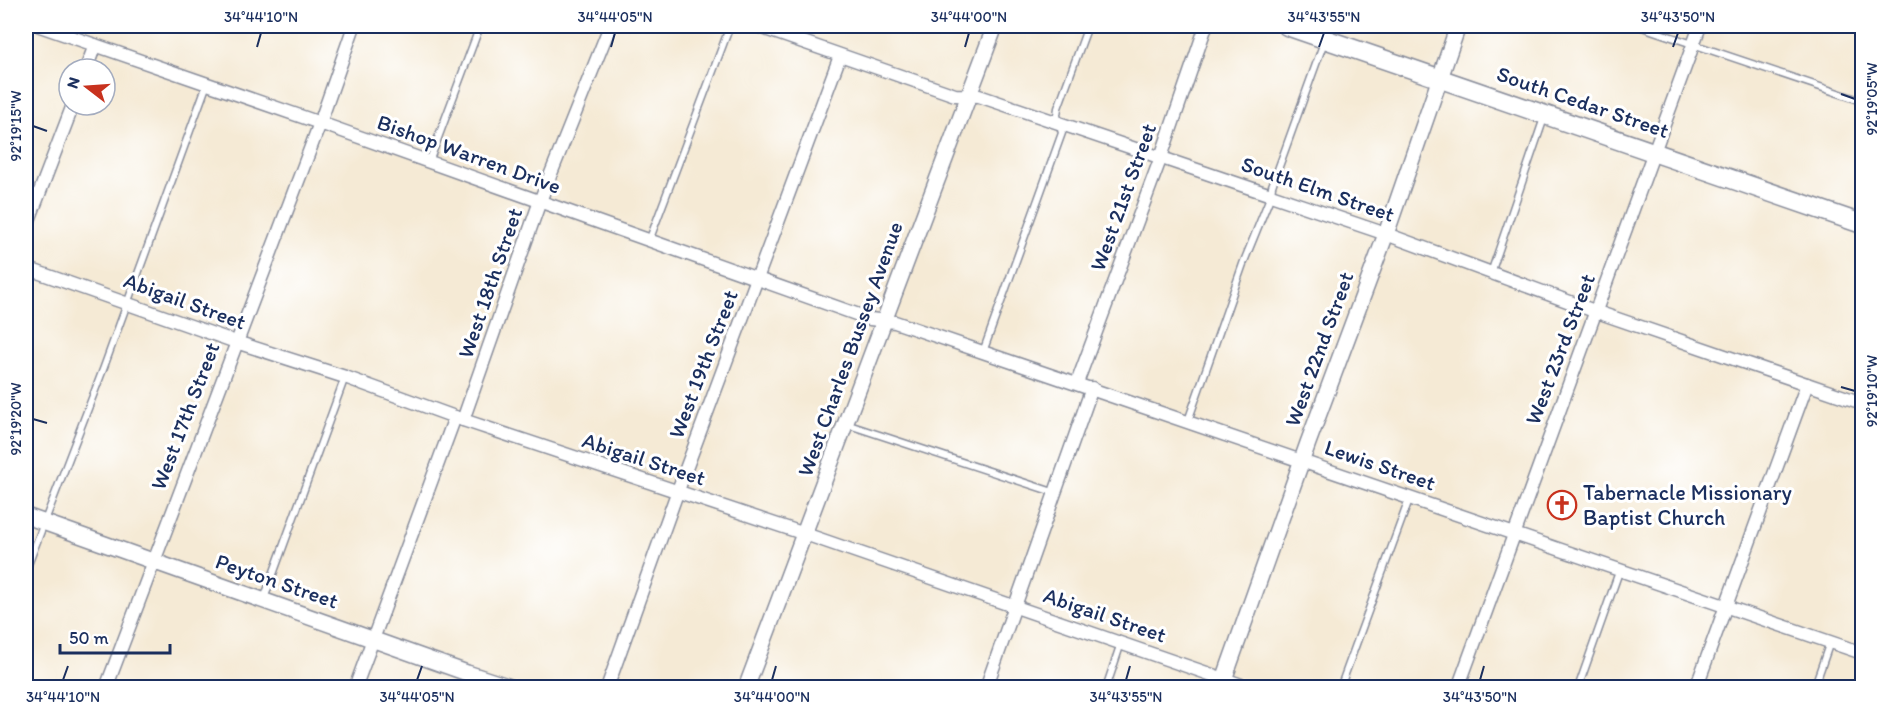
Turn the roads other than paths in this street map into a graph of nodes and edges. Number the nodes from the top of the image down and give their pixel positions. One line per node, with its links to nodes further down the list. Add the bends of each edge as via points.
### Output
1 (42, 26): 16 (street, Bishop Warren Drive)
2 (354, 26): 25 (street, West 17th Street)
3 (480, 26): 29 (lane)
4 (610, 26): 31 (street, West 18th Street)
5 (730, 26): 35 (lane)
6 (757, 26): 17 (street, South Elm Street)
7 (995, 26): 21 (street, West Charles Bussey Avenue)
8 (1088, 26): 26 (lane, via 1058,108)
9 (1206, 26): 28 (street, West 21st Street)
10 (1287, 26): 14 (main road, South Cedar Street)
11 (1458, 26): 19 (street, West 22nd Street)
12 (1640, 26): 15 (lane)
13 (1700, 26): 15 (street, West 23rd Street)
14 (1325, 39): 19 (main road, South Cedar Street); 30 (lane)
15 (1694, 44): 22 (lane); 27 (street, West 23rd Street)
16 (95, 45): 18 (street); 20 (street, Bishop Warren Drive)
17 (840, 56): 21 (street, South Elm Street, via 955,95); 38 (street, West 19th Street)
18 (90, 57)
19 (1439, 78): 23 (main road, South Cedar Street); 34 (street, West 22nd Street)
20 (207, 83): 25 (street, Bishop Warren Drive); 39 (lane)
21 (970, 96): 26 (street, South Elm Street); 41 (street, West Charles Bussey Avenue)
22 (1863, 101)
23 (1545, 114): 27 (main road, South Cedar Street); 37 (lane)
24 (68, 117): 33 (street)
25 (320, 123): 29 (street, Bishop Warren Drive); 42 (street, West 17th Street)
26 (1060, 124): 28 (street, South Elm Street); 43 (lane, via 1062,133)
27 (1655, 152): 32 (main road, South Cedar Street); 40 (street, West 23rd Street)
28 (1161, 157): 30 (street, South Elm Street); 45 (street, West 21st Street)
29 (429, 162): 31 (street, Bishop Warren Drive)
30 (1271, 195): 34 (street, South Elm Street); 50 (lane)
31 (540, 201): 35 (street, Bishop Warren Drive); 49 (street, West 18th Street)
32 (1863, 224)
33 (26, 228)
34 (1386, 234): 37 (street, South Elm Street); 52 (street, West 22nd Street)
35 (649, 241): 38 (street, Bishop Warren Drive)
36 (26, 268): 39 (street, Abigail Street)
37 (1491, 274): 40 (street, South Elm Street)
38 (757, 279): 41 (street, Bishop Warren Drive); 54 (street, West 19th Street)
39 (127, 302): 42 (street, Abigail Street); 57 (lane)
40 (1597, 312): 46 (street, South Elm Street); 58 (street, West 23rd Street)
41 (883, 322): 43 (street, Lewis Street, via 894,322); 51 (street, West Charles Bussey Avenue)
42 (236, 342): 44 (street, Abigail Street); 60 (street, West 17th Street)
43 (983, 352): 45 (street, Lewis Street)
44 (345, 377): 49 (street, Abigail Street); 63 (lane)
45 (1077, 383): 47 (street, Lewis Street)
46 (1807, 384): 48 (street, South Elm Street); 64 (street)
47 (1092, 388): 50 (street, Lewis Street); 53 (street)
48 (1863, 403)
49 (459, 419): 54 (street, Abigail Street); 66 (street, West 18th Street)
50 (1188, 421): 52 (street, Lewis Street)
51 (846, 424): 53 (lane); 59 (street, West Charles Bussey Avenue)
52 (1302, 460): 55 (street, Lewis Street); 70 (street, West 22nd Street)
53 (1053, 492): 65 (street)
54 (677, 493): 59 (street, Abigail Street); 74 (street, West 19th Street)
55 (1410, 497): 58 (street, Lewis Street); 79 (lane)
56 (26, 516): 57 (street, Peyton Street)
57 (43, 522): 60 (street, Peyton Street); 62 (lane)
58 (1515, 533): 61 (street, Lewis Street); 80 (street, West 23rd Street)
59 (806, 534): 65 (street, Abigail Street); 75 (street, West Charles Bussey Avenue)
60 (153, 561): 63 (street, Peyton Street); 71 (street, West 17th Street)
61 (1620, 569): 64 (street, Lewis Street); 81 (lane)
62 (26, 570)
63 (264, 600): 66 (street, Peyton Street)
64 (1726, 606): 68 (street, Lewis Street); 82 (street)
65 (1016, 607): 67 (street, Abigail Street); 76 (street)
66 (372, 639): 72 (street, West 18th Street); 73 (street, Peyton Street)
67 (1122, 642): 70 (street, Abigail Street); 77 (lane)
68 (1831, 642): 69 (street, Lewis Street); 83 (lane)
69 (1863, 653)
70 (1223, 683): 78 (street, Abigail Street)
71 (106, 687)
72 (355, 687)
73 (513, 687)
74 (607, 687)
75 (746, 687)
76 (986, 687)
77 (1106, 687)
78 (1250, 687)
79 (1340, 687)
80 (1458, 687)
81 (1578, 687)
82 (1696, 687)
83 (1814, 687)

